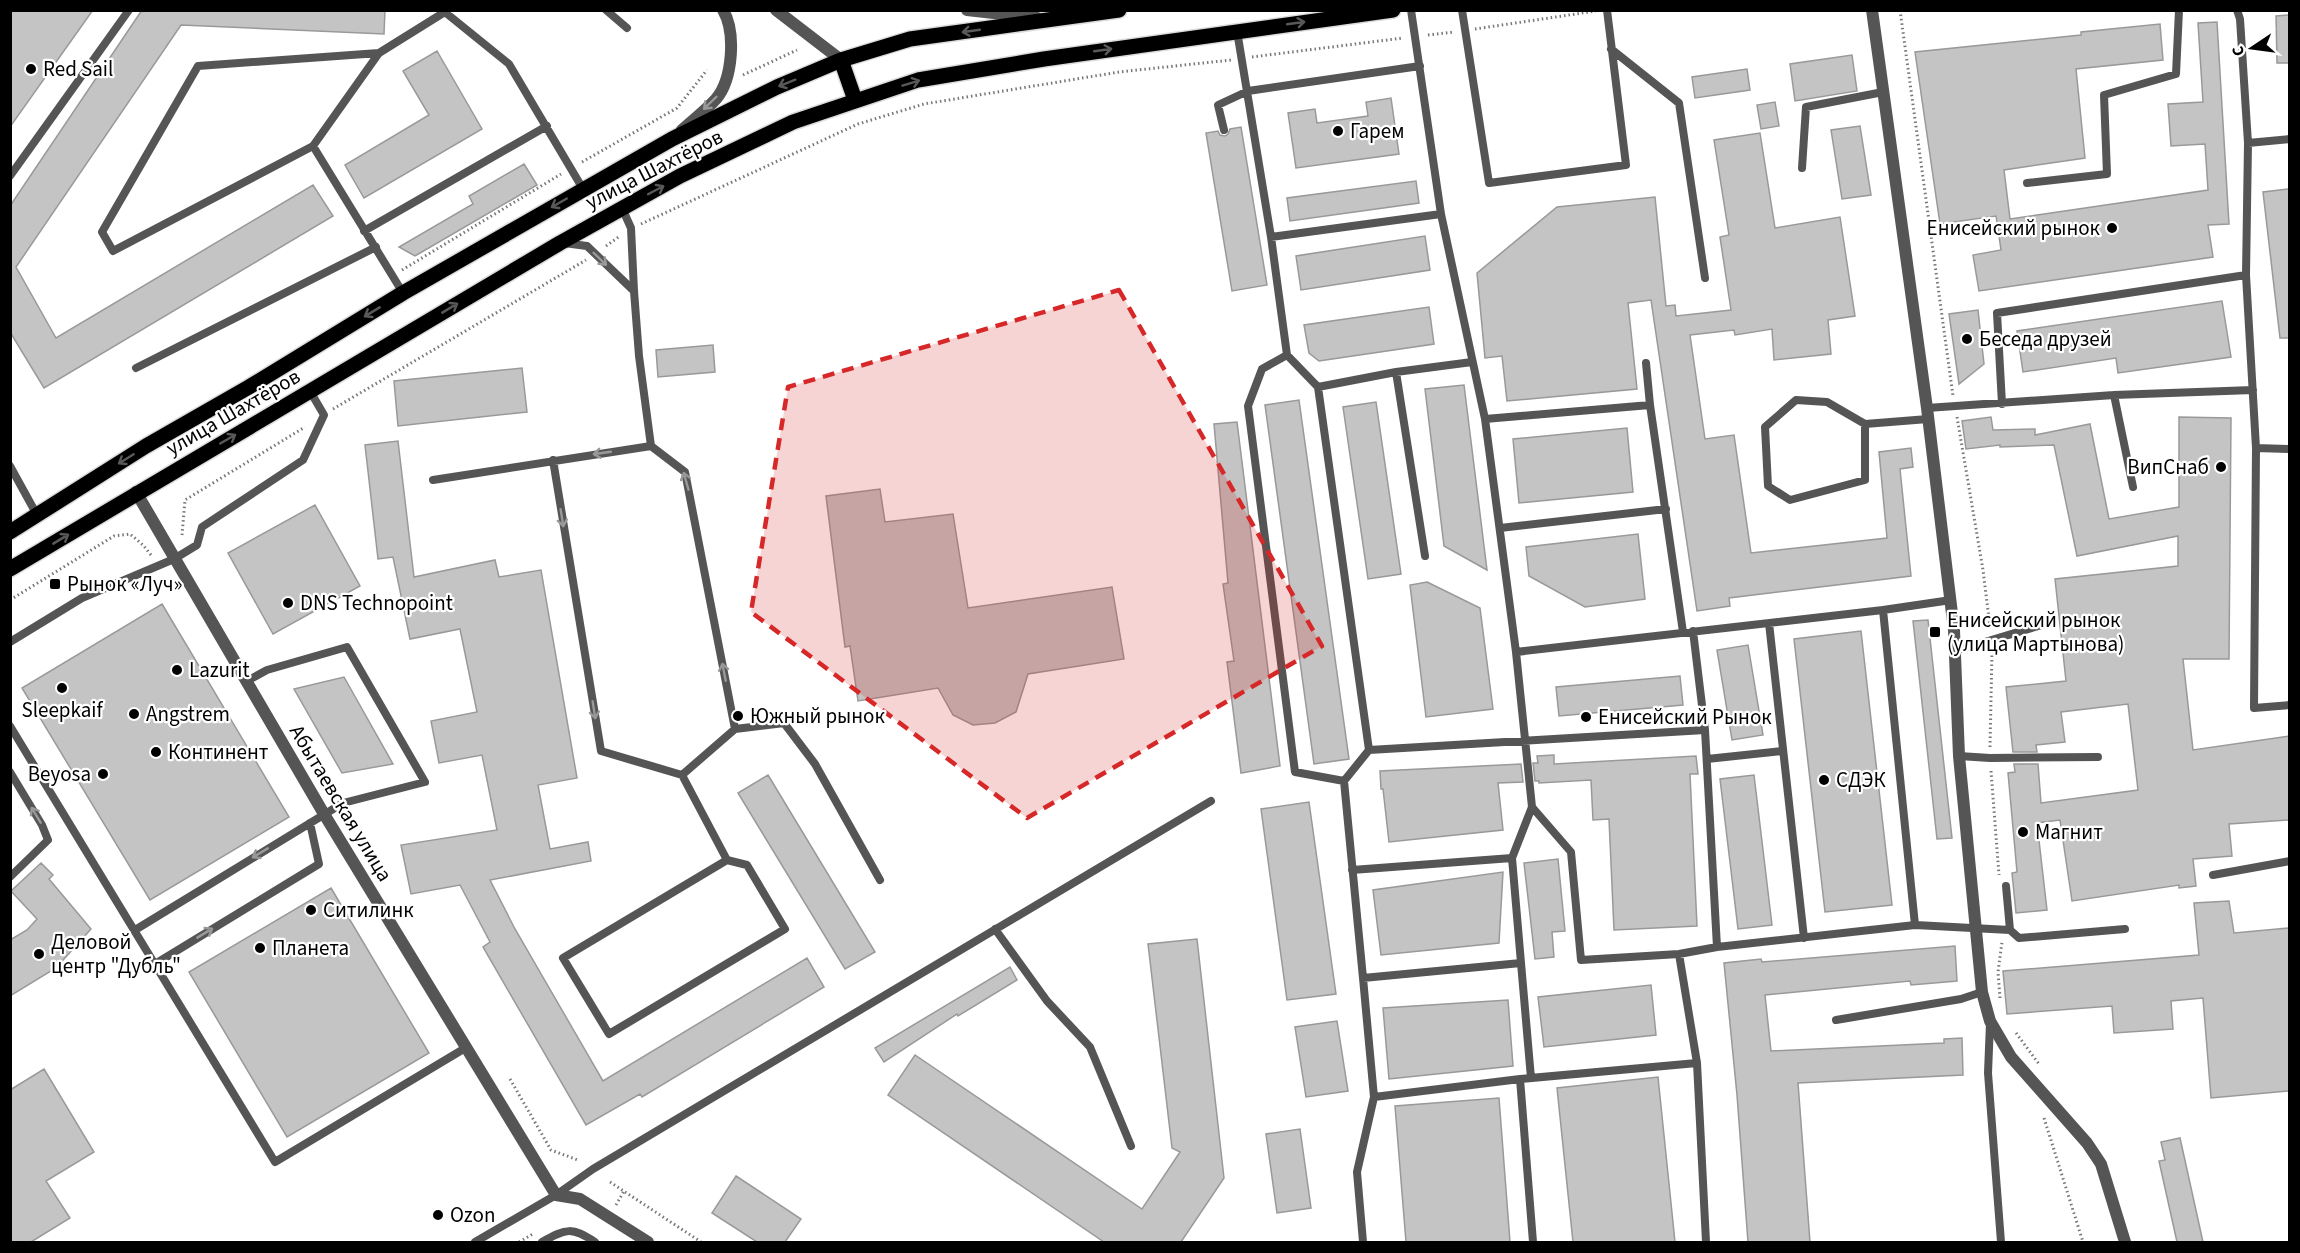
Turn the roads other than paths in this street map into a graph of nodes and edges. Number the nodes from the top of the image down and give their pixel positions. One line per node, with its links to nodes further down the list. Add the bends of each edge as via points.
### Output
1 (129, 10): 32 (lane)
2 (606, 10): 16 (lane)
3 (723, 10): 27 (street, one-way to 27, via 729,20 732,53 718,97)
4 (776, 10): 20 (street)
5 (967, 10): 15 (street)
6 (1119, 10): 15 (main road, улица Шахтёров)
7 (1394, 10): 17 (main road, улица Шахтёров, one-way to 7)
8 (1411, 10): 21 (lane)
9 (1462, 10): 18 (lane, via 1490,183 1626,165)
10 (1607, 10): 18 (lane)
11 (1872, 10): 23 (street)
12 (2179, 10): 33 (lane, via 2176,74 2104,95 2107,174)
13 (2237, 10): 29 (lane)
14 (447, 12): 19 (lane); 25 (lane, via 509,64)
15 (1050, 19): 20 (main road, улица Шахтёров, one-way to 20, via 910,39)
16 (627, 28)
17 (1237, 31): 22 (lane); 24 (main road, улица Шахтёров, one-way to 17, via 918,80)
18 (1611, 49): 42 (lane, via 1679,103)
19 (379, 52): 30 (lane); 30 (lane, via 198,66 102,232 113,251)
20 (841, 60): 24 (main road); 27 (main road, улица Шахтёров, one-way to 27)
21 (1420, 66): 22 (lane); 36 (lane)
22 (1248, 91): 26 (lane, via 1218,105); 38 (lane)
23 (1883, 92): 31 (lane, via 1806,107); 56 (street)
24 (855, 100): 35 (main road, улица Шахтёров, one-way to 24, via 793,122)
25 (547, 126): 34 (lane); 37 (lane)
26 (1224, 129)
27 (672, 139): 34 (main road, улица Шахтёров)
28 (2289, 139): 29 (lane)
29 (2248, 143): 41 (lane)
30 (313, 146): 37 (lane)
31 (1802, 168)
32 (10, 176)
33 (2027, 183)
34 (583, 189): 44 (main road, улица Шахтёров, one-way to 44)
35 (622, 208): 39 (main road, улица Шахтёров); 43 (lane, via 631,228)
36 (1441, 214): 38 (lane); 46 (lane)
37 (364, 231): 40 (lane)
38 (1271, 237): 45 (lane)
39 (560, 243): 43 (lane, one-way to 43, via 587,246); 52 (main road, улица Шахтёров, one-way to 39)
40 (376, 248): 44 (lane); 48 (lane)
41 (2246, 276): 51 (lane); 54 (lane, via 1997,313)
42 (1705, 278)
43 (633, 291): 59 (lane)
44 (403, 293): 68 (main road, улица Шахтёров, one-way to 68)
45 (1287, 355): 50 (lane); 96 (lane, via 1262,369 1248,406 1295,772)
46 (1472, 362): 49 (lane); 57 (lane)
47 (1646, 363): 55 (lane)
48 (136, 368)
49 (1396, 372): 50 (lane); 71 (lane)
50 (1318, 387): 89 (lane)
51 (2253, 390): 53 (lane); 60 (lane)
52 (310, 391): 66 (main road, улица Шахтёров, one-way to 52); 72 (lane, via 324,415 303,460 201,527 197,545)
53 (2114, 394): 54 (lane); 65 (lane)
54 (2002, 404): 56 (lane, via 1954,405)
55 (1650, 405): 57 (lane); 67 (lane)
56 (1928, 413): 58 (lane); 74 (street)
57 (1485, 419): 69 (lane)
58 (1865, 424): 58 (lane, via 1865,480 1790,500 1768,486 1765,427 1796,400 1827,402)
59 (651, 446): 62 (lane, one-way to 62); 86 (lane, one-way to 59, via 685,472)
60 (2256, 448): 61 (lane); 84 (lane, via 2254,708)
61 (2289, 449)
62 (553, 460): 64 (lane); 95 (lane, one-way to 95, via 601,751)
63 (10, 466): 68 (lane)
64 (433, 480)
65 (2133, 488)
66 (136, 492): 72 (street, Абытаевская улица); 73 (main road, улица Шахтёров, one-way to 66)
67 (1666, 509): 69 (lane); 79 (lane)
68 (37, 515): 70 (main road, улица Шахтёров)
69 (1500, 528): 82 (lane)
70 (10, 532)
71 (1425, 556)
72 (174, 559): 80 (lane, via 82,598); 83 (street, Абытаевская улица)
73 (10, 569)
74 (1951, 600): 75 (lane); 81 (street)
75 (1883, 610): 76 (lane); 109 (lane)
76 (1769, 623): 78 (lane); 90 (lane)
77 (2045, 624): 81 (lane)
78 (1693, 631): 79 (lane); 87 (lane)
79 (1683, 633): 82 (lane)
80 (10, 642)
81 (1955, 651): 91 (street)
82 (1516, 652): 88 (lane)
83 (247, 681): 99 (street, Абытаевская улица); 99 (lane, via 267,670 347,647 425,782 343,803)
84 (2289, 705)
85 (10, 726): 113 (lane)
86 (735, 729): 95 (lane); 107 (lane, via 784,723 815,764)
87 (1705, 730): 88 (lane); 93 (lane)
88 (1524, 742): 89 (lane); 98 (lane)
89 (1369, 750): 96 (lane)
90 (1783, 751): 93 (lane); 115 (lane)
91 (1959, 756): 92 (lane); 111 (street)
92 (2098, 757)
93 (1707, 759): 116 (lane)
94 (10, 772): 106 (lane, one-way to 94, via 48,840)
95 (682, 774): 102 (lane)
96 (1344, 781): 104 (lane)
97 (1211, 801): 110 (lane)
98 (1532, 807): 101 (lane); 117 (lane, via 1571,852 1581,960)
99 (324, 814): 100 (lane); 124 (street, Абытаевская улица)
100 (310, 823): 113 (lane, one-way to 113); 118 (lane, one-way to 100, via 319,864)
101 (1512, 858): 104 (lane); 119 (lane)
102 (727, 860): 102 (lane, via 563,958 609,1035 785,929 747,865)
103 (2289, 861): 105 (lane)
104 (1352, 870): 120 (lane)
105 (2213, 875)
106 (10, 877)
107 (880, 880)
108 (2006, 886): 114 (lane)
109 (1915, 926): 111 (lane); 115 (lane)
110 (995, 929): 129 (lane, via 1047,1001 1090,1047); 130 (lane, via 593,1169)
111 (1976, 929): 114 (lane); 121 (street)
112 (2125, 929): 114 (lane, via 2019,938)
113 (135, 930): 118 (lane)
114 (2010, 930)
115 (1803, 938): 116 (lane)
116 (1717, 947): 117 (lane)
117 (1679, 954): 125 (lane)
118 (155, 963): 124 (lane, via 275,1162)
119 (1521, 963): 120 (lane); 126 (lane)
120 (1363, 978): 128 (lane)
121 (1982, 992): 122 (lane); 123 (street)
122 (1836, 1020)
123 (1990, 1021): 139 (lane, via 1988,1073); 140 (street, via 2012,1057 2101,1164)
124 (467, 1047): 130 (street, Абытаевская улица)
125 (1697, 1063): 126 (lane); 138 (lane)
126 (1531, 1078): 127 (lane)
127 (1520, 1079): 128 (lane); 137 (lane)
128 (1374, 1096): 136 (lane, via 1357,1172)
129 (1131, 1146)
130 (556, 1195): 131 (street, via 580,1199); 132 (lane)
131 (632, 1238): 135 (street)
132 (475, 1242)
133 (542, 1242): 134 (lane, via 568,1230 579,1231)
134 (595, 1242)
135 (648, 1242)
136 (1363, 1242)
137 (1533, 1242)
138 (1706, 1242)
139 (2001, 1242)
140 (2125, 1242)

